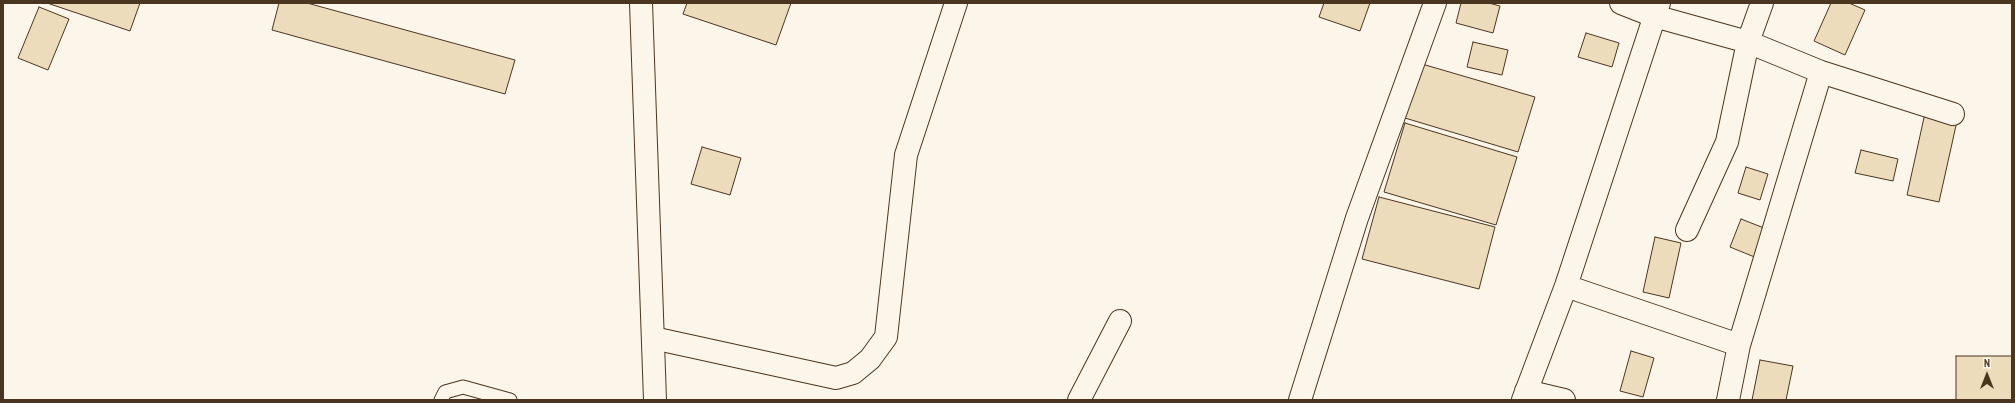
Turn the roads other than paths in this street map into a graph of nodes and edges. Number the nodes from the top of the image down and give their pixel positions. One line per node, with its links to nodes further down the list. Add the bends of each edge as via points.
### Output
1 (641, 3): 13 (street)
2 (956, 3): 13 (street, via 906,155 886,337 870,359 852,373 836,378)
3 (1435, 3): 20 (street, via 1357,218)
4 (1621, 3): 6 (street)
5 (1762, 3): 7 (street)
6 (1656, 9): 7 (street); 11 (street)
7 (1748, 42): 8 (street); 10 (street, via 1727,142)
8 (1821, 72): 9 (street); 14 (street)
9 (1953, 114)
10 (1687, 230)
11 (1566, 286): 14 (street); 15 (street)
12 (1120, 321): 19 (street)
13 (653, 338): 18 (street)
14 (1740, 345): 22 (street)
15 (1524, 395): 21 (street)
16 (441, 400): 17 (lane, via 445,392 463,387)
17 (510, 400)
18 (655, 400)
19 (1079, 400)
20 (1300, 400)
21 (1564, 400)
22 (1728, 400)

